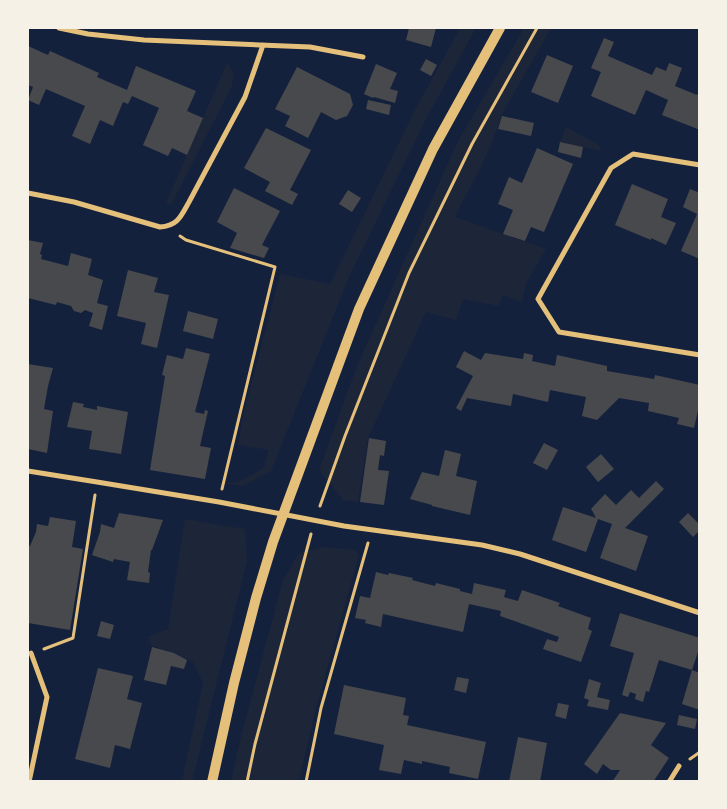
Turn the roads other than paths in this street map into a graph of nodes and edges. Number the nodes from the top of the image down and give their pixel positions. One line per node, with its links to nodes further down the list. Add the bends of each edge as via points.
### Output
1 (59, 28): 3 (street, via 144,40)
2 (500, 28): 9 (main road, via 433,149 359,309)
3 (263, 45): 4 (street, via 310,47); 6 (street, via 245,97 177,221 168,226 154,225 74,202)
4 (362, 57)
5 (700, 165): 7 (street, via 633,154 611,168 538,299 559,332)
6 (28, 193)
7 (700, 355)
8 (28, 471): 9 (street)
9 (282, 514): 10 (street, via 507,550); 14 (main road, via 241,655)
10 (700, 613)
11 (31, 653): 13 (street, via 47,697)
12 (679, 766): 15 (street)
13 (29, 782)
14 (212, 782)
15 (669, 782)

